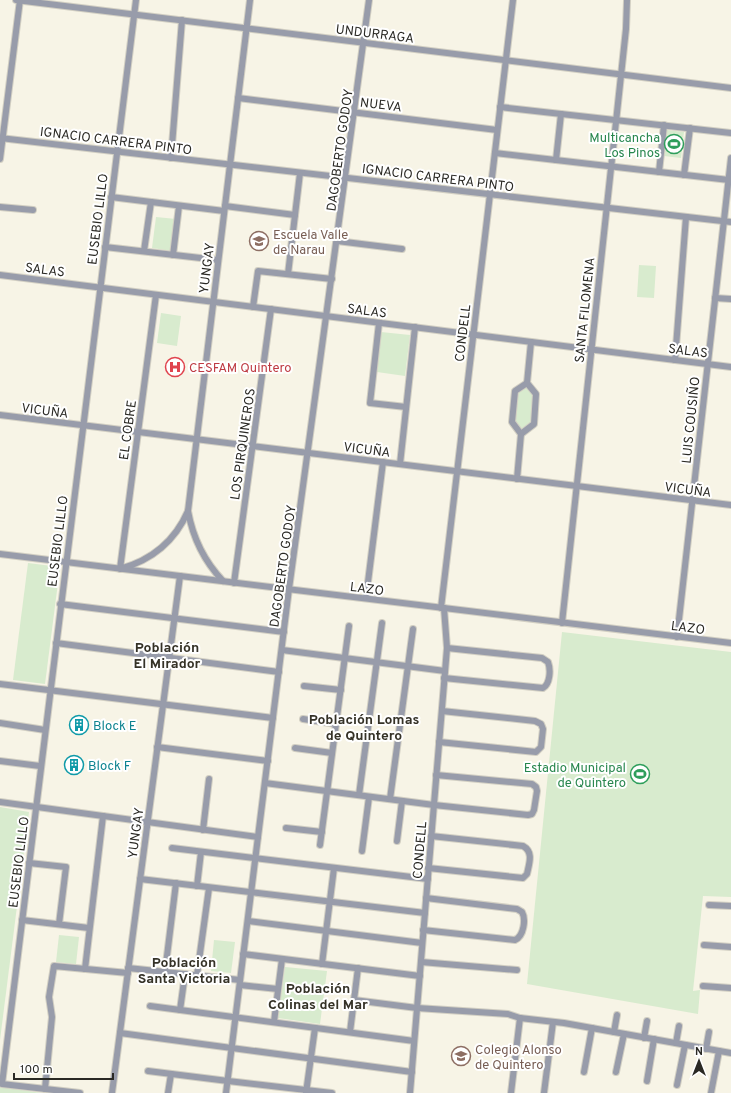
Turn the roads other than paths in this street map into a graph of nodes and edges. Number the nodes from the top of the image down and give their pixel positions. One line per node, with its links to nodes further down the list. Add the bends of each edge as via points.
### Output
1 (16, 0): 2 (street, UNDURRAGA)
2 (20, 0): 8 (street, UNDURRAGA); 25 (street)
3 (136, 0): 9 (street, EUSEBIO LILLO)
4 (250, 0): 11 (street, YUNGAY)
5 (369, 0): 12 (street, DAGOBERTO GODOY)
6 (513, 0): 13 (street, CONDELL)
7 (627, 0): 14 (street, SANTA FILOMENA)
8 (64, 3): 9 (street, UNDURRAGA)
9 (134, 15): 10 (street, UNDURRAGA); 26 (street, EUSEBIO LILLO)
10 (182, 20): 11 (street, UNDURRAGA); 28 (street)
11 (247, 28): 12 (street, UNDURRAGA); 16 (street, YUNGAY)
12 (364, 43): 13 (street, UNDURRAGA); 18 (street, DAGOBERTO GODOY)
13 (506, 60): 14 (street, UNDURRAGA); 17 (street, CONDELL)
14 (621, 74): 15 (street, UNDURRAGA); 20 (street, SANTA FILOMENA)
15 (731, 88)
16 (238, 98): 18 (street, NUEVA); 32 (street, YUNGAY)
17 (500, 107): 19 (street); 23 (street, CONDELL)
18 (355, 112): 23 (street, NUEVA); 37 (street, DAGOBERTO GODOY)
19 (561, 114): 20 (street); 31 (street)
20 (616, 120): 21 (street); 33 (street, SANTA FILOMENA)
21 (664, 125): 22 (street); 34 (street)
22 (690, 128): 24 (street); 36 (street)
23 (497, 130): 27 (street, CONDELL)
24 (731, 133)
25 (1, 138): 26 (street, IGNACIO CARRERA PINTO); 30 (street)
26 (117, 151): 28 (street, IGNACIO CARRERA PINTO); 40 (street, EUSEBIO LILLO)
27 (495, 153): 31 (street); 39 (street, CONDELL)
28 (171, 158): 32 (street, IGNACIO CARRERA PINTO)
29 (731, 158): 38 (street, LUIS COUSIÑO)
30 (0, 159)
31 (556, 160): 33 (street)
32 (230, 164): 35 (street, IGNACIO CARRERA PINTO); 45 (street, YUNGAY)
33 (611, 166): 34 (street); 44 (street, SANTA FILOMENA)
34 (659, 172): 36 (street)
35 (300, 173): 37 (street, IGNACIO CARRERA PINTO); 47 (street)
36 (684, 175): 38 (street)
37 (346, 178): 39 (street, IGNACIO CARRERA PINTO); 51 (street, DAGOBERTO GODOY)
38 (729, 180): 49 (street, LUIS COUSIÑO)
39 (490, 194): 44 (street, IGNACIO CARRERA PINTO); 70 (street, CONDELL)
40 (111, 197): 41 (street); 52 (street, EUSEBIO LILLO)
41 (151, 202): 42 (street); 54 (street)
42 (179, 206): 45 (street); 55 (street)
43 (0, 207): 46 (street)
44 (607, 208): 48 (street, IGNACIO CARRERA PINTO); 72 (street, SANTA FILOMENA)
45 (225, 209): 47 (street); 56 (street, YUNGAY)
46 (33, 210)
47 (295, 215): 57 (street)
48 (686, 217): 49 (street, IGNACIO CARRERA PINTO); 73 (street)
49 (724, 221): 50 (street, IGNACIO CARRERA PINTO); 62 (street, LUIS COUSIÑO)
50 (731, 222)
51 (337, 241): 53 (street); 59 (street, DAGOBERTO GODOY)
52 (105, 247): 54 (street); 60 (street, EUSEBIO LILLO)
53 (402, 249)
54 (144, 251): 55 (street)
55 (173, 255): 56 (street)
56 (218, 260): 64 (street, YUNGAY)
57 (288, 274): 59 (street); 65 (street, via 258,271)
58 (0, 275): 60 (street, SALAS)
59 (332, 279): 67 (street, DAGOBERTO GODOY)
60 (100, 288): 61 (street, SALAS); 79 (street, EUSEBIO LILLO)
61 (156, 295): 64 (street, SALAS); 80 (street, EL COBRE)
62 (715, 298): 63 (street); 74 (street, LUIS COUSIÑO)
63 (731, 299)
64 (213, 302): 65 (street, SALAS); 82 (street, YUNGAY)
65 (253, 307): 66 (street, SALAS)
66 (271, 309): 67 (street, SALAS); 83 (street, LOS PIRQUINEROS)
67 (327, 316): 68 (street, SALAS); 84 (street, DAGOBERTO GODOY)
68 (379, 322): 69 (street, SALAS); 77 (street, via 370,403)
69 (415, 327): 70 (street, SALAS); 77 (street)
70 (473, 334): 71 (street, SALAS); 87 (street, CONDELL)
71 (531, 342): 72 (street, SALAS); 76 (street)
72 (591, 349): 73 (street, SALAS); 89 (street, SANTA FILOMENA)
73 (675, 360): 74 (street, SALAS)
74 (708, 364): 75 (street, SALAS); 90 (street, LUIS COUSIÑO)
75 (731, 367)
76 (527, 383): 81 (street, via 515,391 512,422); 81 (street, via 536,394 534,424)
77 (406, 407): 86 (street)
78 (0, 415): 79 (street, VICUÑA)
79 (82, 425): 80 (street, VICUÑA); 94 (street, EUSEBIO LILLO)
80 (138, 432): 82 (street, VICUÑA); 95 (street, EL COBRE)
81 (521, 434): 88 (street)
82 (196, 439): 83 (street, VICUÑA); 92 (street, YUNGAY)
83 (252, 446): 84 (street, VICUÑA); 98 (street, LOS PIRQUINEROS)
84 (308, 453): 85 (street, VICUÑA); 99 (street, DAGOBERTO GODOY)
85 (383, 462): 86 (street, VICUÑA); 100 (street)
86 (400, 464): 87 (street, VICUÑA)
87 (457, 471): 88 (street, VICUÑA); 102 (street, CONDELL)
88 (517, 479): 89 (street, VICUÑA)
89 (576, 486): 90 (street, VICUÑA); 104 (street, SANTA FILOMENA)
90 (692, 500): 91 (street, VICUÑA); 109 (street, LUIS COUSIÑO)
91 (731, 505)
92 (188, 511): 95 (street, YUNGAY, via 179,528 160,550 145,560); 97 (street, YUNGAY, via 192,531 200,550 210,567)
93 (0, 554): 94 (street, LAZO)
94 (65, 562): 95 (street, LAZO); 101 (street, EUSEBIO LILLO)
95 (120, 569): 96 (street, LAZO)
96 (180, 576): 97 (street, LAZO); 103 (street, YUNGAY)
97 (223, 581): 98 (street, LAZO)
98 (234, 583): 99 (street, LAZO)
99 (289, 589): 100 (street, LAZO); 108 (street, DAGOBERTO GODOY)
100 (366, 598): 102 (street, LAZO)
101 (60, 604): 103 (street); 110 (street, EUSEBIO LILLO)
102 (442, 608): 104 (street, LAZO); 112 (street, CONDELL)
103 (174, 618): 108 (street); 114 (street, YUNGAY)
104 (562, 622): 109 (street, LAZO)
105 (382, 623): 116 (street)
106 (349, 626): 115 (street)
107 (413, 629): 117 (street)
108 (284, 632): 113 (street, DAGOBERTO GODOY)
109 (677, 637): 111 (street, LAZO)
110 (56, 643): 114 (street); 124 (street, EUSEBIO LILLO)
111 (731, 643)
112 (447, 648): 118 (street, CONDELL); 120 (street, via 542,658 548,662 549,669 547,685 543,688)
113 (282, 650): 115 (street); 119 (street, DAGOBERTO GODOY)
114 (169, 658): 119 (street); 125 (street, YUNGAY)
115 (345, 658): 116 (street); 123 (street)
116 (376, 662): 117 (street); 143 (street)
117 (408, 666): 118 (street); 145 (street)
118 (445, 671): 120 (street, CONDELL)
119 (279, 672): 127 (street, DAGOBERTO GODOY)
120 (444, 678): 126 (street, CONDELL)
121 (0, 684): 124 (street)
122 (304, 686): 123 (street)
123 (341, 690): 130 (street)
124 (50, 691): 125 (street); 131 (street, EUSEBIO LILLO)
125 (163, 705): 127 (street); 133 (street, YUNGAY)
126 (442, 711): 132 (street, CONDELL); 132 (street, via 537,721 543,727 541,746 534,752)
127 (273, 718): 137 (street, DAGOBERTO GODOY)
128 (303, 719): 130 (street)
129 (0, 723): 131 (street)
130 (336, 724): 135 (street)
131 (45, 730): 138 (street, EUSEBIO LILLO)
132 (439, 742): 139 (street, CONDELL)
133 (157, 747): 137 (street); 151 (street, YUNGAY)
134 (296, 748): 135 (street)
135 (332, 754): 142 (street)
136 (0, 761): 138 (street)
137 (268, 762): 141 (street, DAGOBERTO GODOY)
138 (40, 766): 149 (street, EUSEBIO LILLO)
139 (436, 775): 148 (street, CONDELL); 148 (street, via 532,784 537,791 534,810 528,815)
140 (209, 779): 153 (street)
141 (265, 783): 142 (street); 156 (street, DAGOBERTO GODOY)
142 (327, 791): 143 (street); 154 (street)
143 (359, 795): 144 (street)
144 (369, 796): 145 (street); 160 (street)
145 (390, 799): 146 (street)
146 (402, 801): 148 (street); 157 (street)
147 (0, 802): 149 (street)
148 (434, 805): 155 (street, CONDELL)
149 (36, 807): 150 (street); 163 (street, EUSEBIO LILLO)
150 (102, 816): 151 (street); 180 (street)
151 (148, 822): 153 (street); 166 (street, YUNGAY)
152 (286, 828): 154 (street)
153 (203, 830): 156 (street)
154 (322, 832): 158 (street)
155 (431, 836): 165 (street, CONDELL); 165 (street, via 523,846 530,854 528,873 523,878)
156 (258, 837): 162 (street, DAGOBERTO GODOY)
157 (397, 841)
158 (320, 845)
159 (172, 848): 161 (street)
160 (362, 851)
161 (201, 852): 162 (street); 169 (street)
162 (256, 859): 164 (street); 171 (street, DAGOBERTO GODOY)
163 (29, 863): 177 (street, EUSEBIO LILLO); 179 (street, via 66,868)
164 (334, 868): 167 (street); 173 (street)
165 (428, 868): 167 (street, CONDELL)
166 (140, 879): 168 (street); 193 (street, YUNGAY)
167 (428, 879): 172 (street, CONDELL)
168 (176, 883): 169 (street); 194 (street)
169 (197, 886): 170 (street)
170 (209, 888): 171 (street); 196 (street)
171 (251, 893): 173 (street); 178 (street, DAGOBERTO GODOY)
172 (426, 898): 176 (street, CONDELL); 181 (street, via 519,909 524,915 522,933 520,938 515,940)
173 (330, 902): 176 (street); 182 (street)
174 (709, 905): 175 (street)
175 (731, 906)
176 (425, 913): 181 (street, CONDELL)
177 (22, 920): 179 (street); 238 (street, EUSEBIO LILLO, via 2,1084)
178 (248, 921): 182 (street); 186 (street, DAGOBERTO GODOY)
179 (59, 924): 180 (street)
180 (89, 928): 191 (street)
181 (423, 930): 183 (street, CONDELL)
182 (326, 931): 183 (street); 189 (street)
183 (422, 943): 188 (street, CONDELL)
184 (704, 944): 185 (street)
185 (731, 947)
186 (244, 954): 187 (street); 198 (street, DAGOBERTO GODOY)
187 (282, 958): 189 (street); 201 (street)
188 (421, 962): 192 (street); 197 (street, CONDELL)
189 (322, 964): 190 (street)
190 (358, 968): 197 (street); 202 (street)
191 (85, 969): 193 (street); 238 (street, via 54,966 49,997 52,1017)
192 (517, 970)
193 (128, 971): 194 (street); 218 (street, YUNGAY)
194 (165, 972): 195 (street)
195 (185, 974): 196 (street); 205 (street)
196 (197, 975): 198 (street)
197 (420, 976): 204 (street, CONDELL)
198 (240, 982): 201 (street); 207 (street, DAGOBERTO GODOY)
199 (703, 986): 200 (street)
200 (731, 988)
201 (278, 989): 210 (street)
202 (354, 1000): 204 (street); 215 (street)
203 (150, 1006): 205 (street)
204 (417, 1008): 208 (street, via 508,1014); 222 (street, CONDELL)
205 (180, 1010): 207 (street)
206 (617, 1015): 216 (street)
207 (236, 1017): 210 (street); 225 (street, DAGOBERTO GODOY)
208 (520, 1018): 211 (street); 246 (street)
209 (647, 1021): 220 (street)
210 (274, 1022): 213 (street)
211 (553, 1022): 214 (street); 247 (street)
212 (679, 1026): 223 (street)
213 (315, 1028): 215 (street); 229 (street)
214 (592, 1028): 216 (street); 232 (street)
215 (350, 1032): 222 (street)
216 (614, 1032): 219 (street)
217 (709, 1032): 226 (street)
218 (120, 1033): 225 (street); 241 (street, YUNGAY)
219 (624, 1034): 220 (street); 233 (street)
220 (644, 1038): 221 (street)
221 (654, 1039): 223 (street); 236 (street)
222 (414, 1041): 231 (street, CONDELL)
223 (676, 1043): 224 (street)
224 (685, 1045): 226 (street); 237 (street)
225 (232, 1048): 229 (street); 235 (street, DAGOBERTO GODOY)
226 (706, 1049): 227 (street)
227 (719, 1051): 228 (street); 248 (street)
228 (731, 1053)
229 (311, 1058): 231 (street); 239 (street)
230 (148, 1071): 234 (street)
231 (412, 1072): 245 (street, CONDELL)
232 (584, 1072)
233 (616, 1072)
234 (171, 1074): 235 (street); 242 (street)
235 (228, 1081): 239 (street); 243 (street, DAGOBERTO GODOY)
236 (647, 1081)
237 (677, 1084)
238 (45, 1089): 240 (street)
239 (306, 1092): 244 (street)
240 (80, 1093)
241 (112, 1093)
242 (168, 1093)
243 (226, 1093)
244 (332, 1093)
245 (410, 1093)
246 (511, 1093)
247 (544, 1093)
248 (711, 1093)

